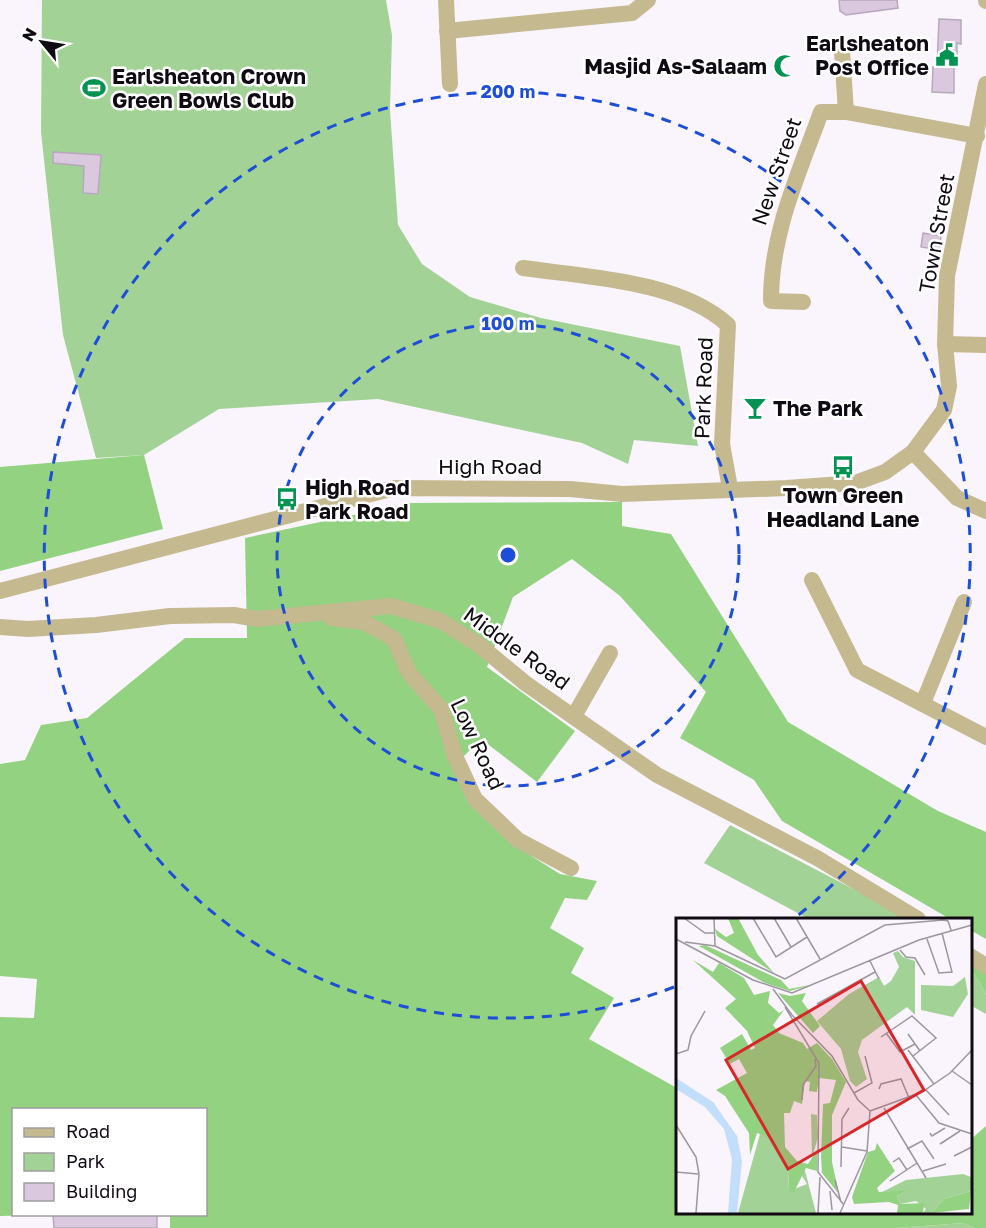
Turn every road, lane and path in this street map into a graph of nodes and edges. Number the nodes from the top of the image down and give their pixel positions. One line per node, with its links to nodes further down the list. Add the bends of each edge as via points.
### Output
1 (446, 0): 3 (street)
2 (648, 0): 3 (street, via 632,14)
3 (447, 31): 5 (street)
4 (842, 51): 7 (street)
5 (450, 84)
6 (986, 84): 8 (street, Town Street)
7 (846, 112): 8 (street, New Street); 10 (street, New Street, via 821,112 777,234 771,301)
8 (977, 136): 11 (street, Town Street, via 946,276)
9 (523, 268): 14 (street, Park Road, via 647,284 728,325 722,444)
10 (802, 302)
11 (945, 344): 12 (street); 13 (street, Town Street, via 948,386 944,410)
12 (986, 345)
13 (914, 452): 14 (street, High Road, via 885,472 855,483); 15 (street, via 957,498)
14 (730, 488): 17 (street, High Road, via 622,494 570,489 393,488)
15 (986, 511)
16 (812, 580): 22 (street, via 857,670)
17 (0, 591)
18 (964, 602): 22 (street)
19 (257, 619): 20 (street, Middle Road, via 170,615 96,625); 23 (street, Middle Road, via 391,606 441,621); 25 (street, Low Road, via 272,624 326,618 364,622 394,639 409,673 441,709 455,756 475,799 518,840)
20 (0, 627)
21 (610, 652): 23 (street)
22 (923, 703): 24 (street)
23 (574, 716): 26 (street, Middle Road, via 657,775 817,858)
24 (986, 737)
25 (571, 868)
26 (916, 918)
27 (971, 957): 28 (street)
28 (986, 966)

